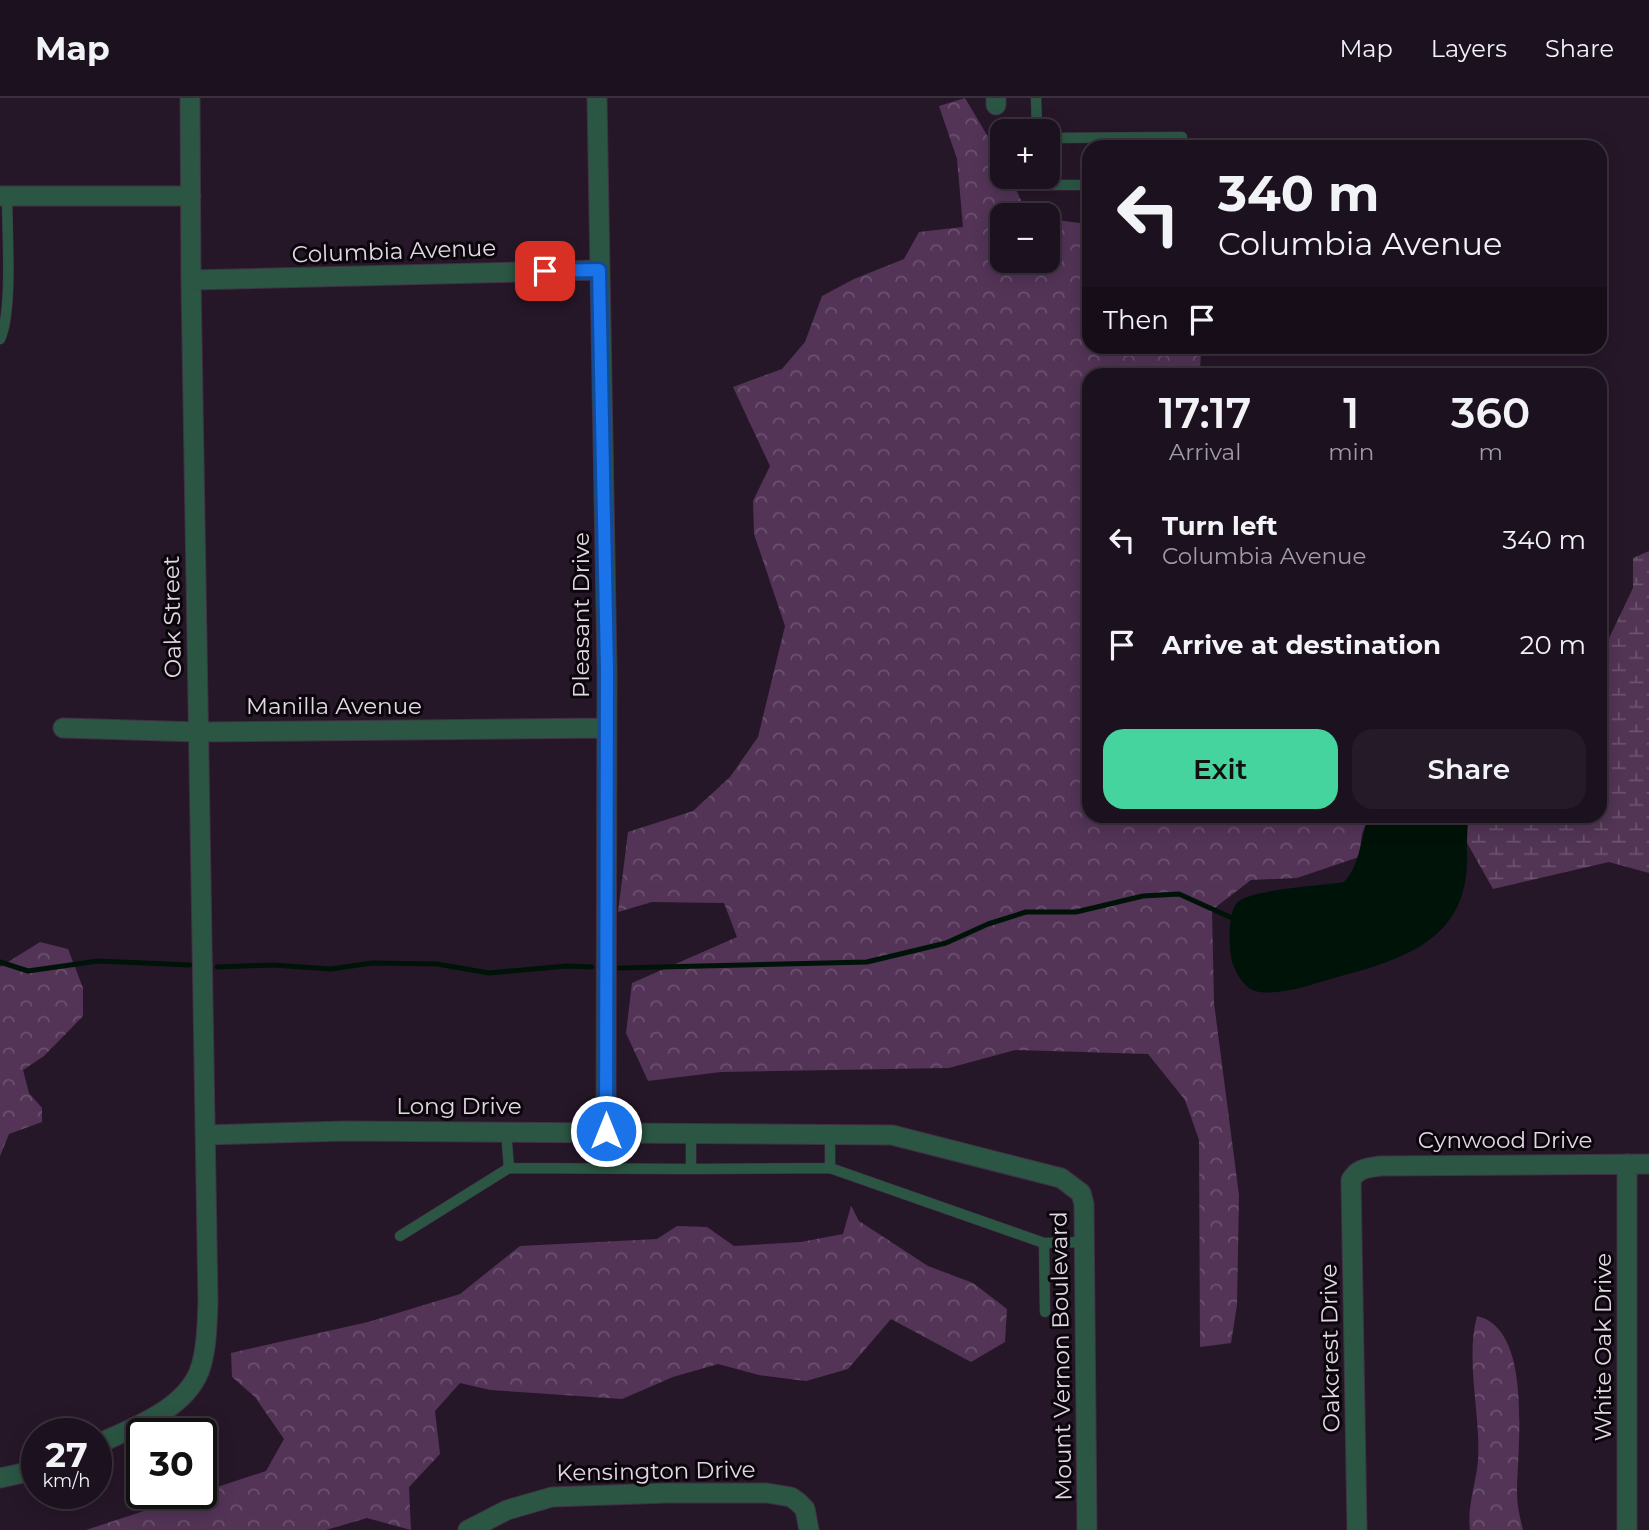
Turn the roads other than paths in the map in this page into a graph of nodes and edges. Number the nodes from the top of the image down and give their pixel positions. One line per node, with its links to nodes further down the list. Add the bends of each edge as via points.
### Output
1 (190, 98): 10 (street, Oak Street)
2 (597, 98): 11 (street, Pleasant Drive)
3 (1036, 98): 4 (lane)
4 (1037, 119)
5 (1060, 138): 6 (lane)
6 (1182, 140)
7 (1082, 185): 8 (lane)
8 (1060, 186)
9 (4, 196): 10 (street); 13 (lane, via 6,303)
10 (191, 196): 12 (street, Oak Street)
11 (599, 270): 12 (street, Columbia Avenue); 15 (street, Pleasant Drive)
12 (191, 280): 16 (street, Oak Street)
13 (0, 339)
14 (63, 728): 16 (street, Manilla Avenue)
15 (606, 728): 16 (street, Manilla Avenue); 18 (street, Pleasant Drive)
16 (198, 732): 21 (street, Oak Street)
17 (506, 1131): 18 (street, Long Drive); 21 (street, Long Drive); 24 (lane)
18 (606, 1131): 19 (street, Long Drive)
19 (691, 1132): 20 (street, Long Drive); 26 (lane)
20 (830, 1134): 25 (lane); 28 (street, Long Drive, via 914,1139 1061,1178)
21 (206, 1135): 33 (street, via 208,1302 200,1369 186,1393 169,1407)
22 (1628, 1164): 23 (street, Cynwood Drive); 27 (street, Cynwood Drive); 40 (street, White Oak Drive)
23 (1649, 1164)
24 (509, 1168): 26 (lane); 29 (lane)
25 (830, 1168): 26 (lane); 31 (lane)
26 (691, 1169)
27 (1361, 1169): 39 (street, Oakcrest Drive, via 1351,1180)
28 (1072, 1185): 30 (street, Mount Vernon Boulevard, via 1084,1204)
29 (400, 1236)
30 (1085, 1242): 31 (lane); 38 (street, Mount Vernon Boulevard)
31 (1044, 1243): 32 (lane)
32 (1045, 1312)
33 (112, 1437)
34 (21, 1473): 35 (street)
35 (0, 1478)
36 (468, 1530): 37 (street, Kensington Drive, via 507,1510 552,1497 767,1493 791,1497 805,1509)
37 (809, 1530)
38 (1087, 1530)
39 (1357, 1530)
40 (1628, 1530)

